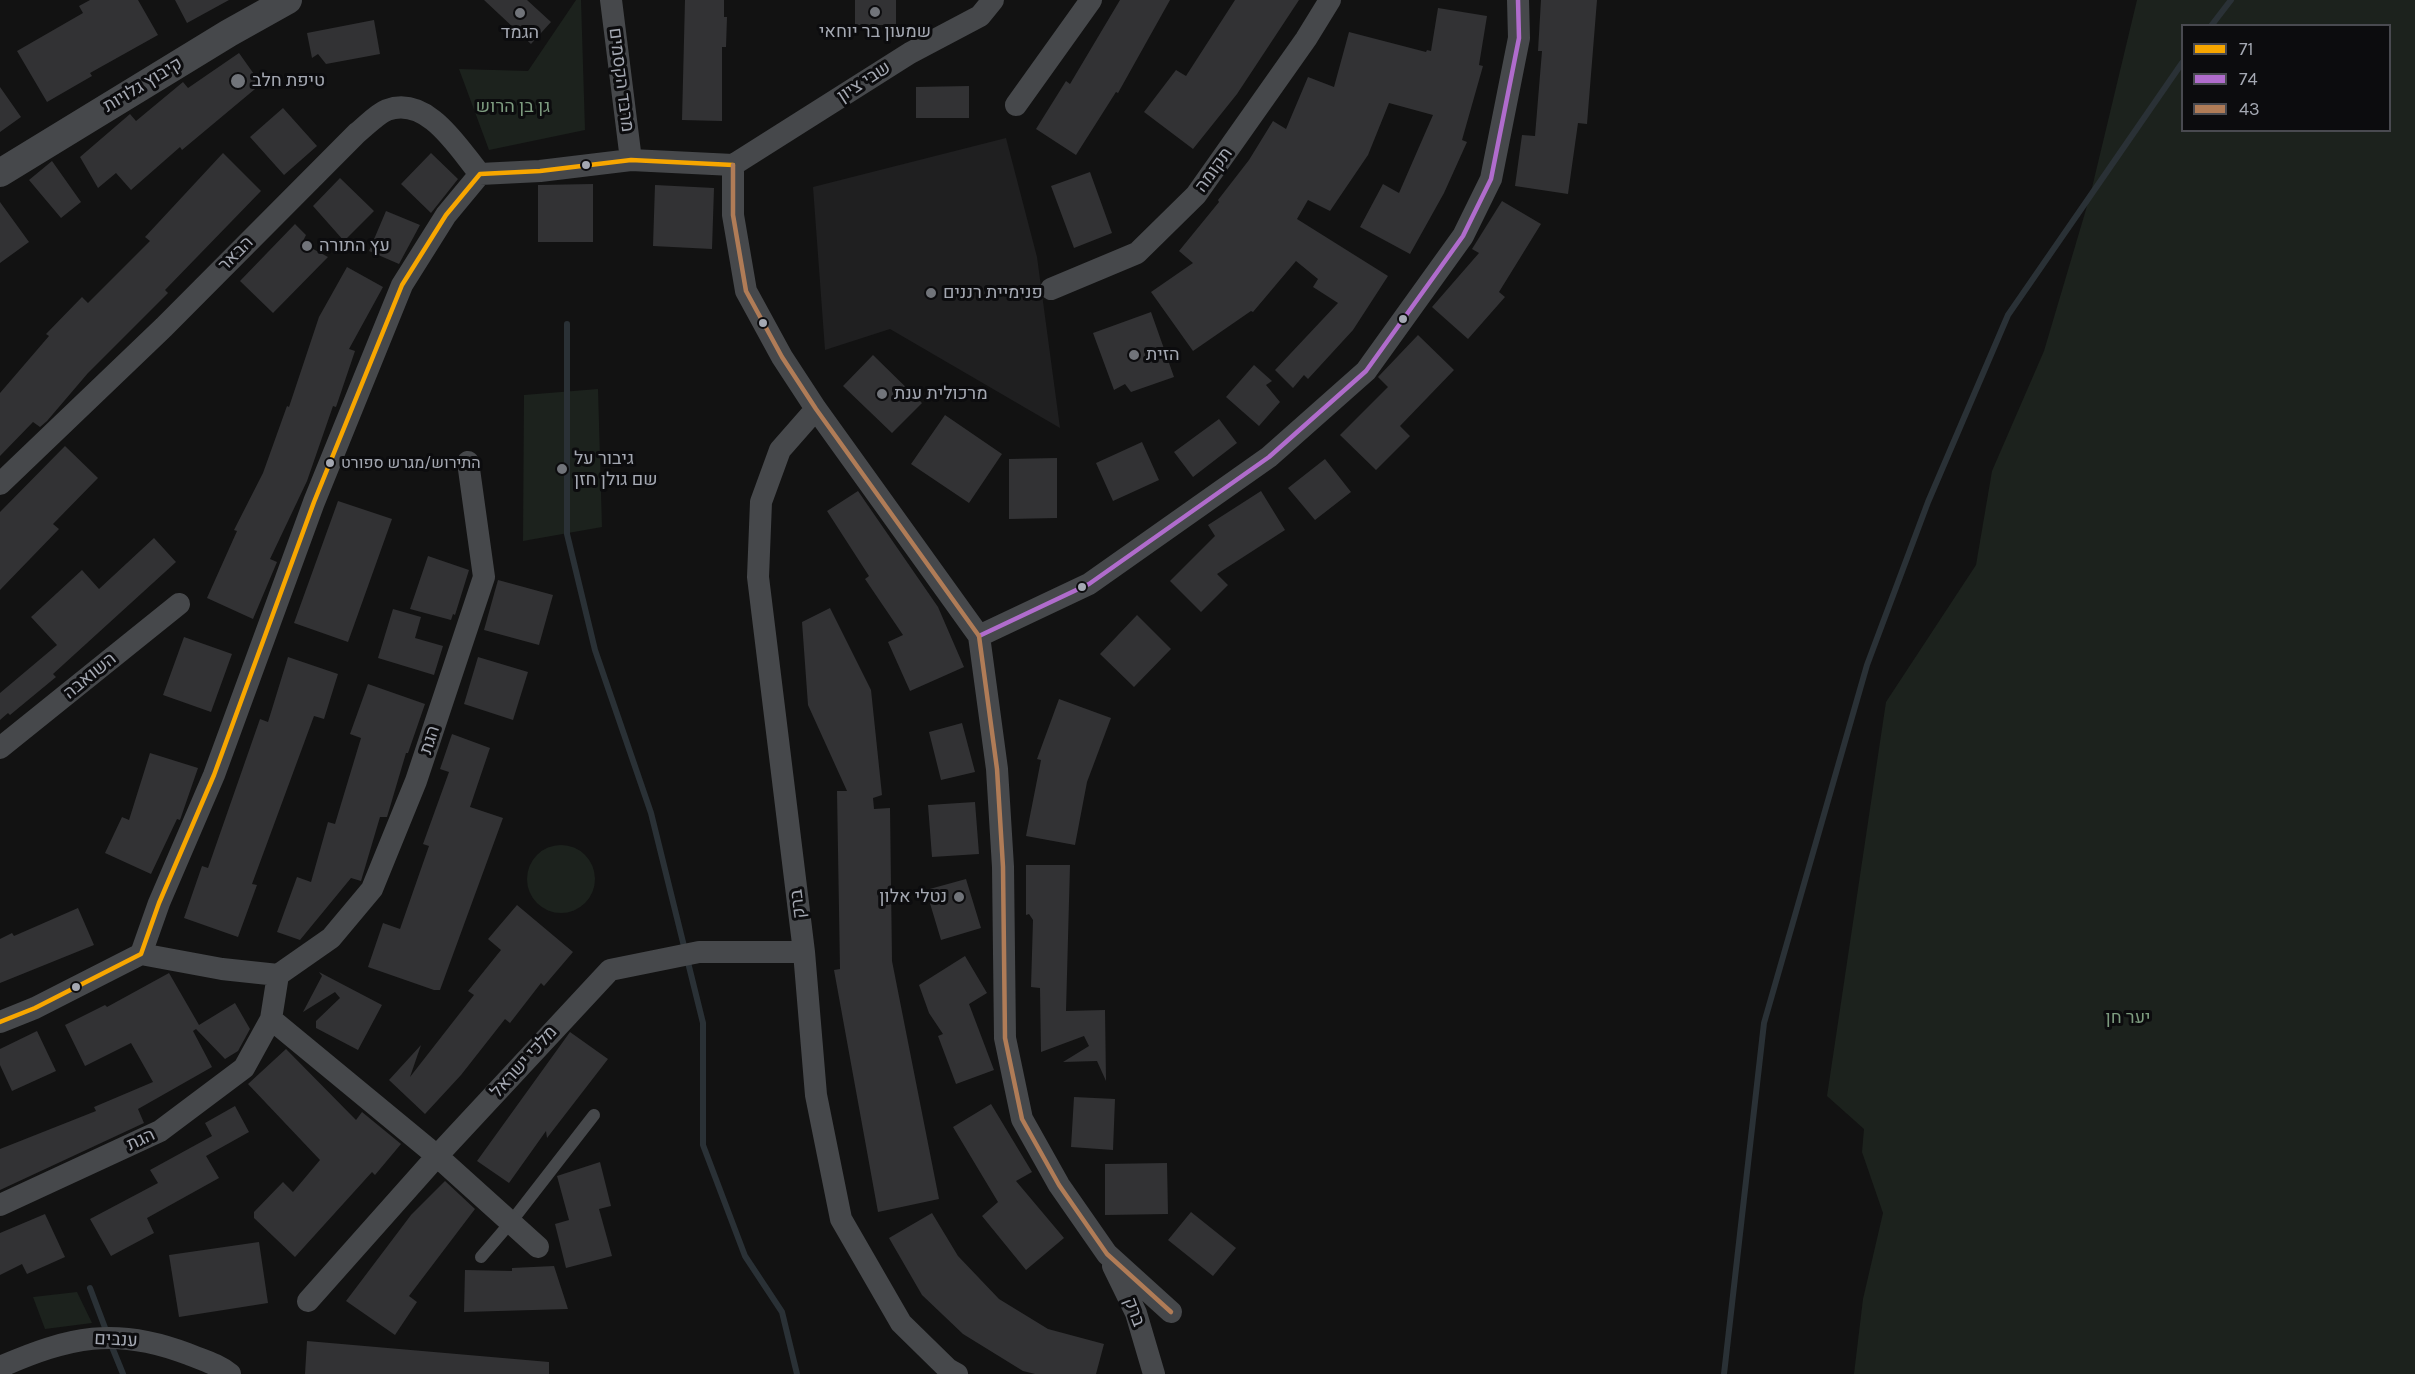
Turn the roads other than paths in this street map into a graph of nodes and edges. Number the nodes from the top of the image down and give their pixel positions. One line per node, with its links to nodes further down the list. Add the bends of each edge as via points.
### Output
1 (288, 0): 10 (street, קיבוץ גלויות)
2 (611, 0): 8 (street, מרבד הקסמים)
3 (993, 0): 9 (street, שבי ציון, via 980,15 910,52)
4 (1091, 0): 7 (street)
5 (1330, 0): 12 (street, תקומה, via 1196,195 1137,253)
6 (1518, 0): 17 (street, via 1519,38 1491,179 1463,236 1366,371 1269,457 1089,584)
7 (1016, 105)
8 (631, 160): 9 (street); 11 (street)
9 (733, 165): 13 (street, via 733,215 746,291)
10 (0, 173)
11 (480, 174): 15 (street, הבאר, via 433,119 411,109 387,110 357,133 164,327); 20 (street, via 446,215 402,285 314,502 214,775)
12 (1051, 289)
13 (816, 409): 17 (street); 19 (street, ברק, via 780,450 761,502 758,577)
14 (468, 462): 21 (street, הגת, via 484,577 416,782 372,889 331,939)
15 (0, 484)
16 (179, 604): 18 (street, השואבה)
17 (979, 636): 29 (street, via 997,769 1003,867 1005,1038 1023,1119 1059,1185)
18 (0, 748)
19 (804, 952): 25 (street, מלכי ישראל, via 699,952 610,970); 35 (street, ברק, via 816,1095 841,1219 901,1323)
20 (141, 954): 21 (street); 23 (street)
21 (278, 975): 22 (street, הגת)
22 (271, 1019): 25 (street); 26 (street, הגת, via 244,1068 160,1131)
23 (0, 1022)
24 (594, 1115): 27 (lane)
25 (437, 1156): 27 (street); 31 (street, מלכי ישראל)
26 (0, 1205)
27 (512, 1222): 28 (street); 30 (lane)
28 (538, 1247)
29 (1107, 1254): 32 (street); 36 (street, ברק, via 1136,1313)
30 (481, 1257)
31 (308, 1302)
32 (1171, 1312)
33 (0, 1367): 34 (street, ענבים, via 63,1342 96,1337 164,1345)
34 (230, 1374)
35 (957, 1374)
36 (1154, 1374)

